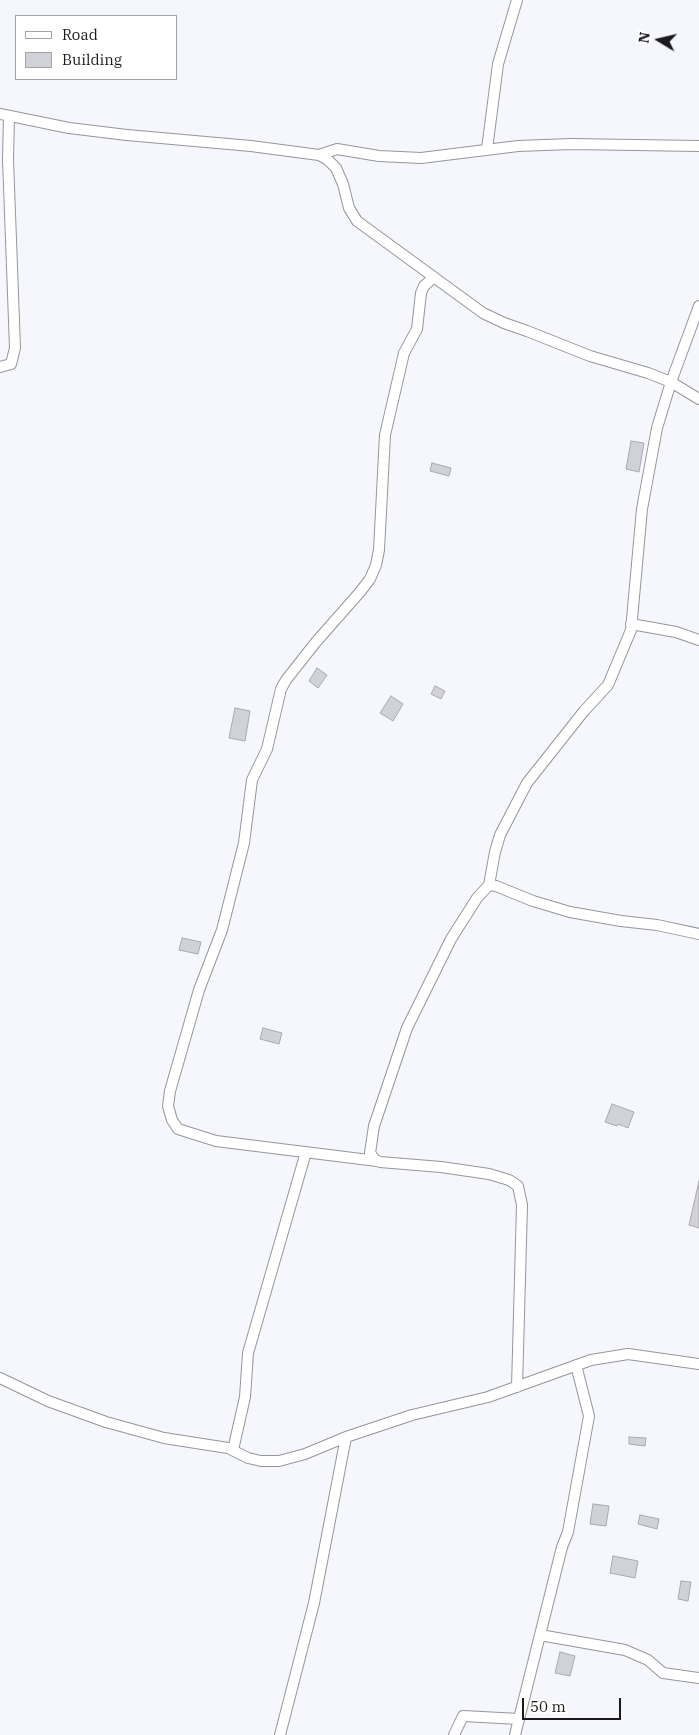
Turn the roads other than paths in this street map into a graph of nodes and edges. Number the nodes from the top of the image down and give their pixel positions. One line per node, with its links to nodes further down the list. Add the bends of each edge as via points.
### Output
1 (517, 0): 4 (street, via 498,64)
2 (5, 115): 5 (street, via 69,128); 8 (street, via 15,348 11,364)
3 (699, 146): 4 (street, via 572,144)
4 (487, 149): 5 (street, via 421,158 378,156 337,149)
5 (319, 155): 6 (street, via 336,168 349,208 357,221)
6 (434, 277): 9 (street, via 494,319 590,356 636,368); 15 (street, via 421,293 417,329 404,353 385,435 376,565 370,579 281,689 267,749 252,780 244,843 222,930 170,1091 168,1106 178,1129 216,1141)
7 (699, 306): 9 (street)
8 (0, 367)
9 (671, 382): 10 (street); 11 (street, via 656,428 642,509)
10 (699, 399)
11 (632, 624): 12 (street); 13 (street, via 608,685 527,783 500,835)
12 (699, 640)
13 (489, 885): 14 (street, via 570,912 657,924); 16 (street, via 451,939 407,1028 372,1133 370,1153)
14 (699, 934)
15 (306, 1152): 16 (street); 22 (street, via 248,1353 245,1397)
16 (377, 1161): 20 (street, via 489,1174 518,1186 522,1205)
17 (699, 1364): 18 (street, via 628,1354)
18 (576, 1365): 20 (street); 23 (street, via 590,1416 568,1532)
19 (0, 1378): 22 (street, via 48,1401 106,1422 164,1438)
20 (517, 1386): 21 (street)
21 (346, 1437): 22 (street, via 279,1461 248,1458); 26 (street, via 314,1603)
22 (233, 1450)
23 (540, 1635): 24 (street, via 625,1650 648,1660 663,1673); 25 (street)
24 (699, 1678)
25 (519, 1719): 27 (street, via 463,1716); 28 (street)
26 (280, 1735)
27 (454, 1735)
28 (515, 1735)

